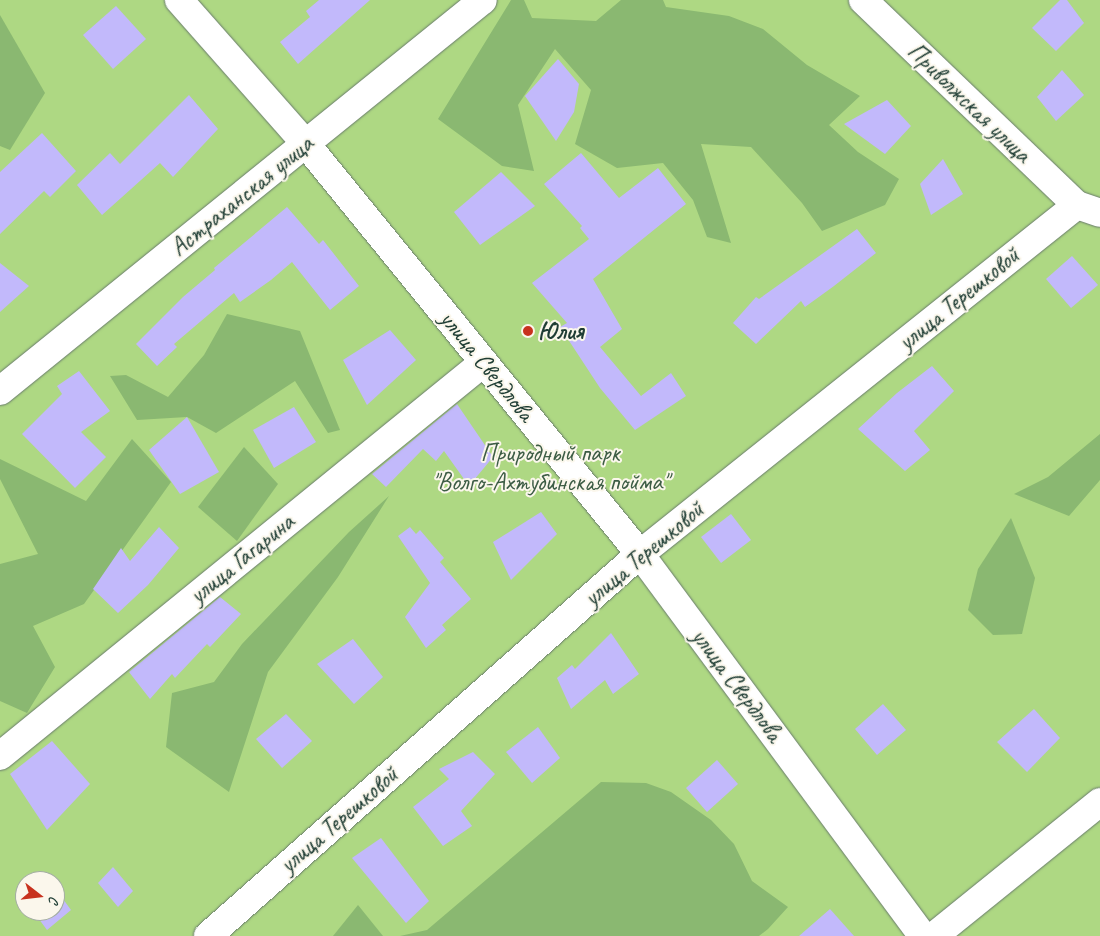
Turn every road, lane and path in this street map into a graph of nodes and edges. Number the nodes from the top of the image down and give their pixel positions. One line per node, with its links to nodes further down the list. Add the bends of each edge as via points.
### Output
1 (180, 0): 4 (street, улица Свердлова)
2 (483, 0): 4 (street, Астраханская улица)
3 (863, 0): 5 (street, Приволжская улица)
4 (306, 144): 6 (street, улица Свердлова); 7 (street, Астраханская улица)
5 (1088, 209): 8 (street, улица Терешковой)
6 (484, 362): 8 (street, улица Свердлова); 9 (street, улица Гагарина)
7 (0, 391)
8 (640, 554): 11 (street, улица Терешковой); 12 (street, улица Свердлова)
9 (0, 756)
10 (1100, 802): 13 (street)
11 (208, 936)
12 (924, 936)
13 (934, 936)

